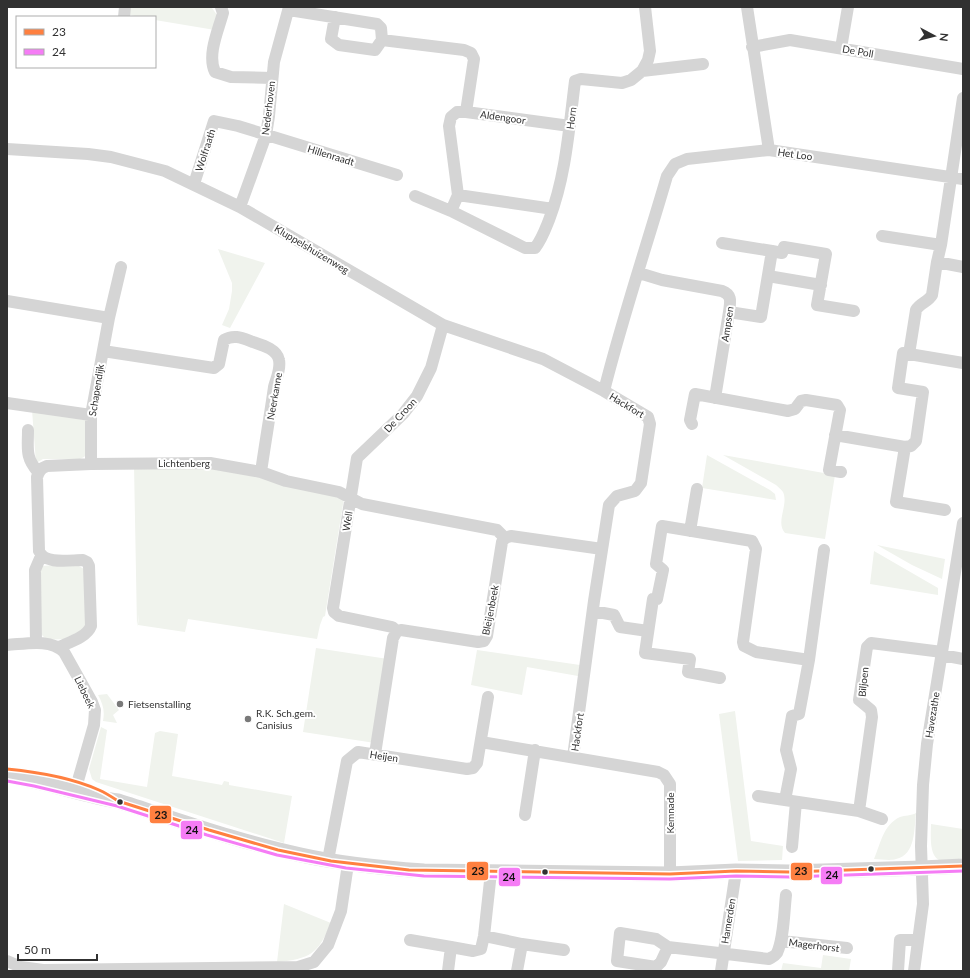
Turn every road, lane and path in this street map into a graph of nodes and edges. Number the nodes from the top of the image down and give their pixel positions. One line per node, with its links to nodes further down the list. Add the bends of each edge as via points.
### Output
1 (221, 7): 13 (street, via 223,13 211,57 215,72 231,77)
2 (646, 7): 12 (street, via 650,51)
3 (747, 7): 8 (street, Het Loo)
4 (848, 7): 9 (street)
5 (289, 8): 6 (street); 13 (street, Nederhoven)
6 (335, 17): 7 (street, via 377,24 381,28); 7 (street, via 331,39 339,46 375,50)
7 (382, 40): 15 (street, Aldengoor, via 471,53 474,59)
8 (752, 47): 9 (street, De Poll, via 790,40); 19 (street, Het Loo)
9 (840, 48): 11 (street, De Poll)
10 (703, 64): 12 (street)
11 (963, 69)
12 (642, 71): 16 (street, Horn, via 622,83 578,79 575,82)
13 (272, 78): 17 (street, Nederhoven)
14 (963, 98): 21 (street)
15 (466, 112): 16 (street, Aldengoor); 23 (street, via 457,112 451,117 449,126)
16 (570, 126): 26 (street, Horn, via 561,181)
17 (266, 135): 20 (street, Hillenraadt); 22 (street, Wolfraath, via 214,121); 25 (street, Nederhoven)
18 (7, 149): 22 (street, Kluppelshuizenweg, via 111,157 165,171)
19 (769, 150): 21 (street, Het Loo); 35 (street, Hackfort, via 687,159 675,164 667,176)
20 (397, 175)
21 (957, 178): 30 (street)
22 (194, 184): 25 (street, Kluppelshuizenweg)
23 (458, 195): 26 (street); 27 (street)
24 (415, 196): 27 (street, Horn)
25 (240, 207): 42 (street, Kluppelshuizenweg)
26 (553, 209): 27 (street, Horn, via 541,241 535,248 525,248)
27 (451, 211)
28 (882, 236): 30 (street)
29 (722, 243): 31 (street)
30 (941, 245): 32 (street)
31 (772, 251): 36 (street); 37 (street, via 782,253 784,247 826,254)
32 (937, 262): 34 (street); 44 (street, via 932,295 916,310)
33 (121, 267): 41 (street, Schapendijk)
34 (963, 267)
35 (638, 273): 40 (street, Ampsen, via 727,293 731,298); 46 (street, Hackfort)
36 (768, 276): 37 (street); 40 (street, via 761,317)
37 (821, 285): 39 (street, via 817,305)
38 (7, 301): 41 (street)
39 (854, 311)
40 (729, 312): 47 (street, Ampsen)
41 (109, 318): 43 (street, Schapendijk)
42 (443, 326): 46 (street, Kluppelshuizenweg, via 543,359); 59 (street, De Croon, via 431,368 418,396 357,458)
43 (103, 351): 49 (street, Schapendijk); 56 (street, Neerkanne, via 214,368 219,364 224,340 230,336 271,349 279,360 279,367)
44 (910, 354): 45 (street); 53 (street, via 903,353 898,388 923,392 916,441)
45 (963, 363)
46 (604, 391): 64 (street, Hackfort, via 648,417 650,424 641,483 635,491 617,496 609,505)
47 (715, 398): 50 (street, via 695,394 690,420); 52 (street, via 788,411 806,400 837,405 840,410)
48 (7, 403): 49 (street)
49 (91, 415): 54 (street, Schapendijk)
50 (692, 424)
51 (28, 430): 55 (street, via 28,456 31,465)
52 (835, 435): 53 (street); 57 (street, via 829,470)
53 (906, 447): 60 (street, via 896,502)
54 (91, 464): 55 (street, Lichtenberg, via 47,466); 56 (street, Lichtenberg, via 210,463)
55 (38, 472): 66 (street)
56 (261, 472): 59 (street, Lichtenberg, via 286,481 339,492)
57 (841, 472)
58 (697, 489): 62 (street)
59 (350, 498): 63 (street, Well, via 362,504 497,530); 68 (street, Well, via 334,612 339,616 392,627)
60 (945, 510)
61 (963, 523): 73 (street, Havezathe)
62 (690, 531): 69 (street, via 662,526 656,564 663,570 657,599 653,599); 75 (street, via 752,541 756,549 744,646 756,652)
63 (505, 538): 64 (street, via 511,536); 68 (street, Bleijenbeek, via 502,542 487,636 484,641)
64 (602, 549): 67 (street, Hackfort)
65 (824, 550): 75 (street)
66 (41, 556): 70 (street, via 35,570); 72 (street, via 54,560 83,560 89,566 90,630)
67 (593, 611): 69 (street, via 614,615 620,626); 81 (street, Hackfort)
68 (397, 631): 80 (street, via 393,638)
69 (648, 631): 76 (street, via 645,653 690,660 688,672)
70 (36, 643): 71 (street); 72 (street)
71 (7, 644)
72 (59, 647): 84 (street, Liebeek, via 95,710 94,725)
73 (942, 654): 74 (street); 87 (street, Biljoen, via 871,644 867,647 859,700 871,710 872,717); 94 (street, Havezathe, via 923,785)
74 (963, 659)
75 (809, 660): 86 (street, via 799,714 792,716 786,750 791,769)
76 (720, 678)
77 (488, 697): 78 (street, Heijen)
78 (481, 742): 79 (street); 80 (street, Heijen, via 477,763 473,768 467,769)
79 (535, 750): 81 (street); 88 (street)
80 (375, 754): 91 (street, Heijen, via 358,752 348,761)
81 (573, 757): 97 (street, Kemnade, via 664,775 670,784)
82 (7, 769): 84 (street, via 42,774)
83 (7, 776): 84 (street)
84 (76, 787): 91 (street, via 98,798 118,801 254,844)
85 (758, 796): 86 (street)
86 (791, 801): 87 (street); 90 (street)
87 (859, 811): 89 (street)
88 (525, 815)
89 (882, 819)
90 (792, 847)
91 (328, 860): 92 (street)
92 (348, 864): 96 (street, via 424,871); 110 (street, via 341,911 328,945)
93 (963, 866): 94 (street)
94 (922, 868): 95 (street); 101 (street, Havezathe, via 923,904)
95 (736, 871): 97 (street); 108 (street, Hamerden)
96 (491, 872): 97 (street); 99 (street)
97 (670, 874)
98 (786, 895): 102 (street, Magerhorst)
99 (484, 936): 103 (street); 104 (street, via 480,949 473,951)
100 (410, 940): 104 (street)
101 (918, 940): 115 (street, via 900,940); 116 (street, Havezathe)
102 (781, 941): 106 (street, Magerhorst); 108 (street, Magerhorst, via 774,957 769,959)
103 (522, 944): 107 (street); 113 (street)
104 (451, 947): 112 (street)
105 (668, 947): 105 (street, Magerhorst, via 656,967 617,961 620,933 656,939); 108 (street, Magerhorst)
106 (847, 948)
107 (564, 950)
108 (723, 954): 114 (street, Hamerden)
109 (7, 961): 111 (street, via 21,967 42,970)
110 (315, 966): 111 (street)
111 (149, 970)
112 (448, 971)
113 (517, 971)
114 (721, 971)
115 (898, 971)
116 (914, 971)

